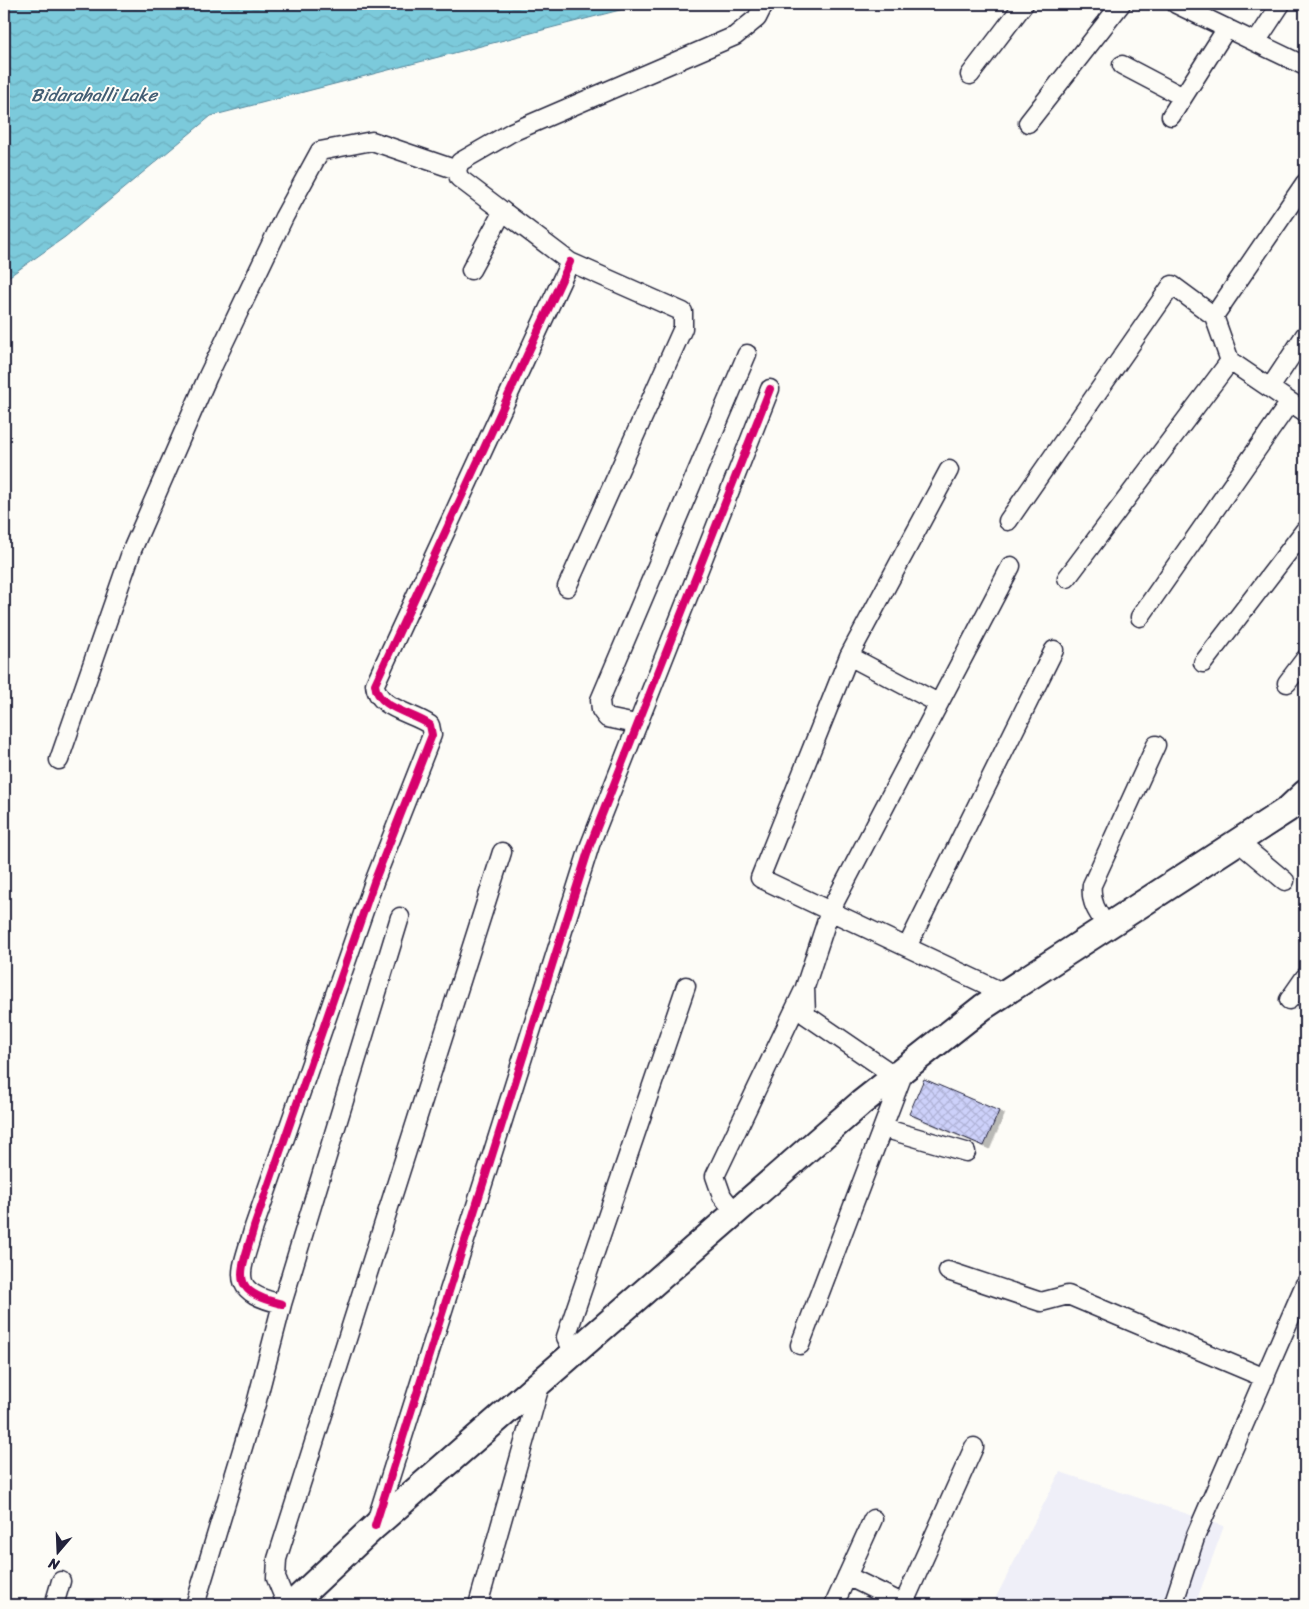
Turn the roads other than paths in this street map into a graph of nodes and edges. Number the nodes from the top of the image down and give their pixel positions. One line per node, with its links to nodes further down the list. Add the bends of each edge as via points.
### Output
1 (764, 4): 14 (street, via 757,18 735,36 512,132 460,162)
2 (1024, 4): 10 (street)
3 (1121, 4): 13 (street)
4 (1281, 4): 7 (street)
5 (1180, 5): 6 (street)
6 (1227, 28): 7 (street); 11 (street)
7 (1256, 42): 9 (street)
8 (1122, 65): 11 (street)
9 (1305, 66)
10 (970, 75)
11 (1183, 97): 12 (street)
12 (1171, 116)
13 (1028, 123)
14 (457, 170): 16 (street, via 459,178); 42 (street, via 372,141 320,151 284,217 208,376 132,550)
15 (1305, 183): 19 (street)
16 (504, 212): 17 (street); 18 (street)
17 (570, 262): 32 (street, via 683,312 683,328); 62 (street, via 376,684 376,693 382,702 421,718 430,725 432,735 374,882 254,1226 240,1277 253,1295)
18 (471, 270)
19 (1214, 316): 22 (street); 28 (street, via 1172,285)
20 (1305, 335): 23 (street)
21 (747, 354): 40 (street, via 600,700 601,710 607,718)
22 (1230, 361): 23 (street); 31 (street)
23 (1270, 388): 25 (street)
24 (770, 390): 40 (street)
25 (1290, 402): 26 (street); 33 (street)
26 (1305, 412)
27 (949, 470): 35 (street)
28 (1008, 521)
29 (1305, 530): 37 (street)
30 (1011, 566): 39 (street)
31 (1067, 578)
32 (567, 587)
33 (1140, 617)
34 (1054, 650): 50 (street)
35 (849, 656): 39 (street); 47 (street, via 760,878)
36 (1305, 659): 38 (street)
37 (1203, 663)
38 (1287, 683)
39 (938, 703): 47 (street)
40 (636, 724): 69 (street, via 586,855)
41 (1156, 745): 49 (street, via 1092,885 1095,909)
42 (58, 760)
43 (1305, 793): 44 (main road, via 1288,809)
44 (1237, 841): 46 (street); 49 (main road)
45 (502, 852): 75 (street, via 277,1559 276,1578)
46 (1285, 881)
47 (830, 911): 50 (street); 53 (street)
48 (400, 917): 62 (street)
49 (1107, 926): 54 (main road)
50 (907, 947): 54 (street)
51 (1305, 977): 55 (street)
52 (686, 986): 64 (street, via 566,1336)
53 (805, 987): 56 (street, via 806,1015); 59 (street, via 715,1176 722,1196)
54 (1004, 993): 56 (main road)
55 (1288, 1000)
56 (900, 1072): 57 (street); 59 (main road)
57 (883, 1128): 58 (street); 63 (street)
58 (966, 1152)
59 (734, 1211): 64 (main road)
60 (948, 1271): 65 (street, via 1041,1302 1068,1295)
61 (1305, 1284): 65 (street)
62 (282, 1304): 74 (street, via 256,1404)
63 (800, 1345)
64 (574, 1352): 66 (main road)
65 (1265, 1378): 79 (street, via 1196,1535)
66 (541, 1382): 69 (main road); 77 (street)
67 (974, 1447): 72 (street)
68 (873, 1519): 70 (street)
69 (375, 1526): 76 (main road)
70 (847, 1576): 72 (street); 78 (street)
71 (61, 1581): 73 (street)
72 (904, 1604)
73 (54, 1605)
74 (195, 1605)
75 (287, 1605)
76 (291, 1605)
77 (478, 1605)
78 (834, 1605)
79 (1173, 1605)

